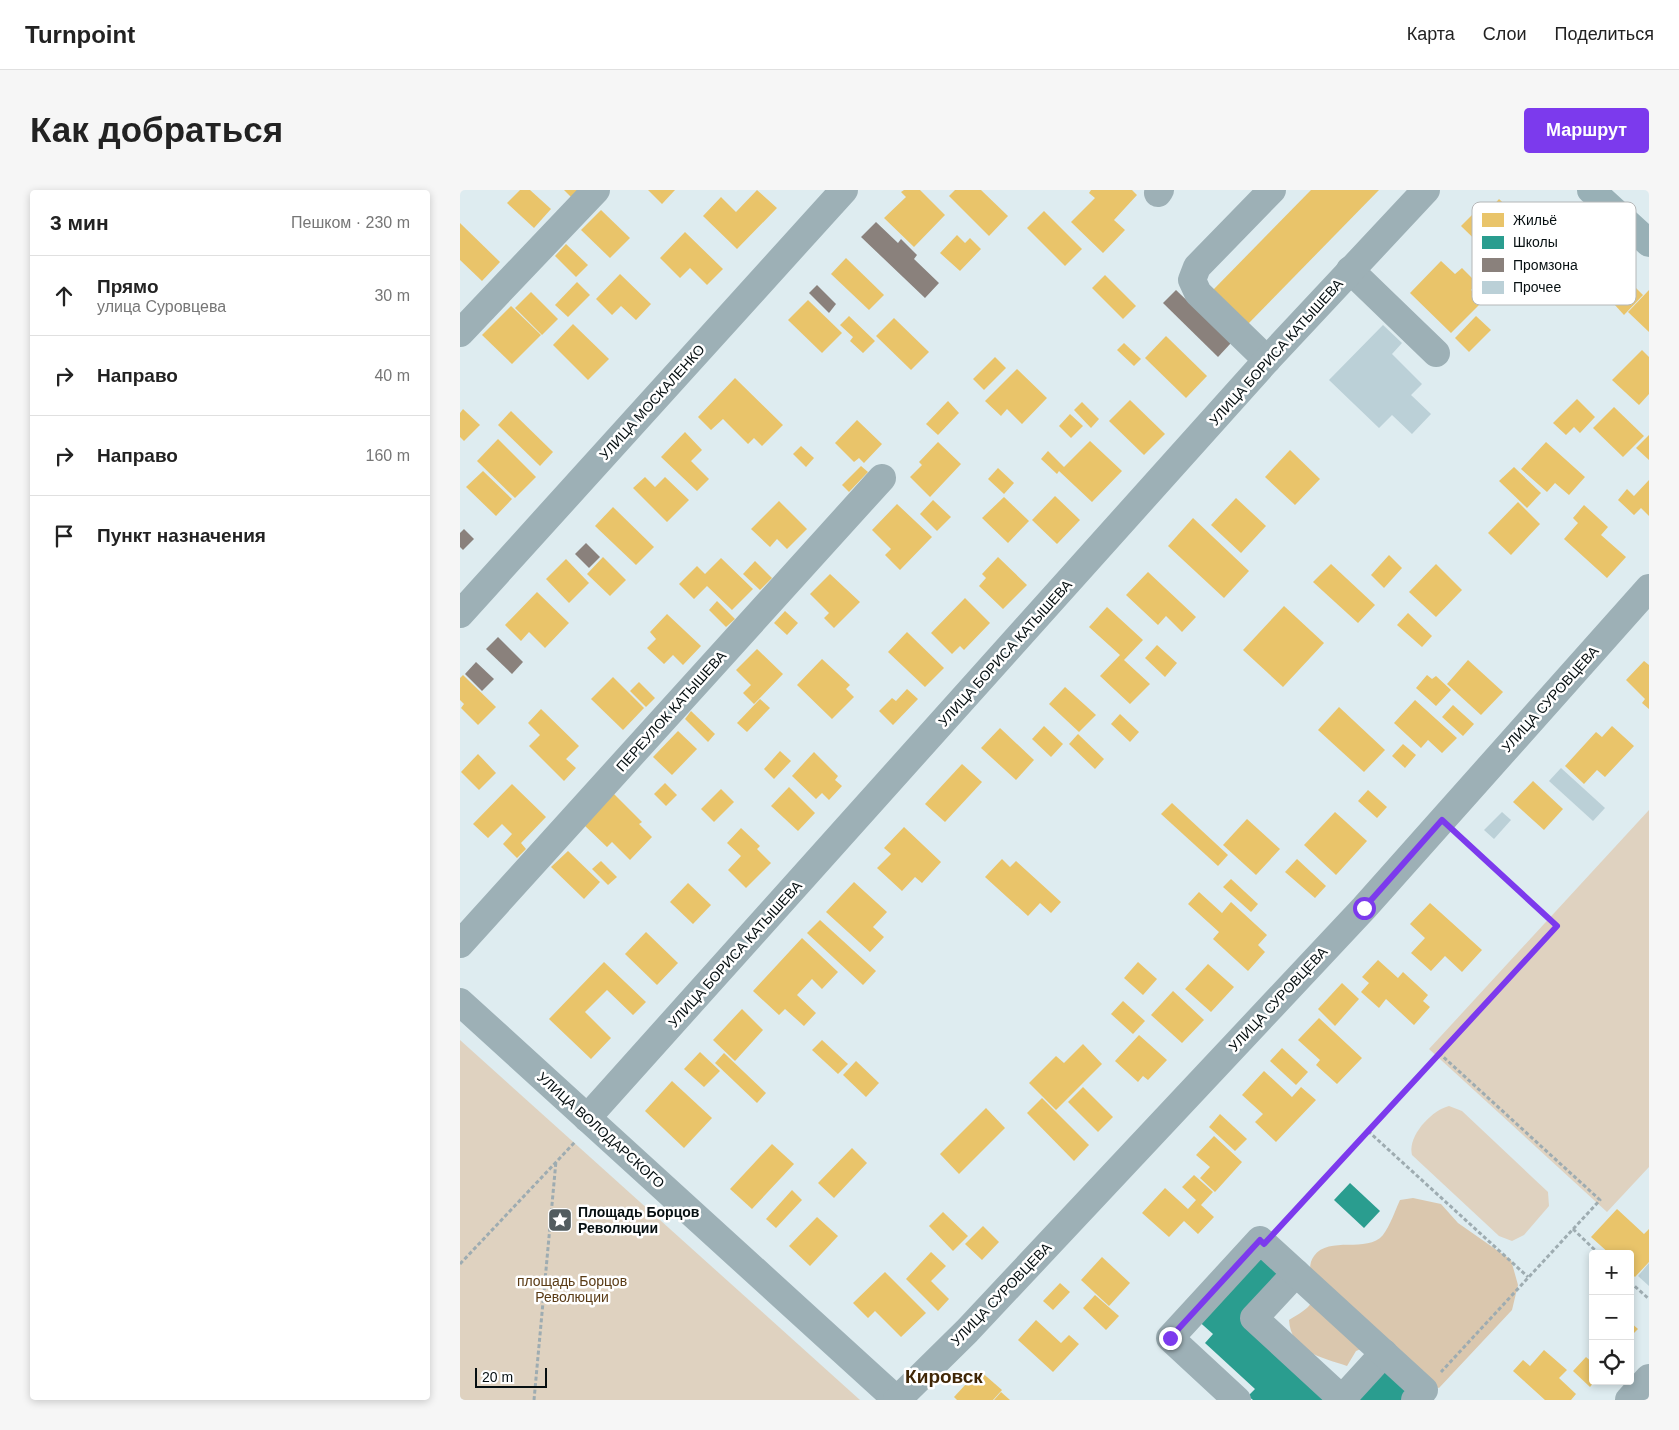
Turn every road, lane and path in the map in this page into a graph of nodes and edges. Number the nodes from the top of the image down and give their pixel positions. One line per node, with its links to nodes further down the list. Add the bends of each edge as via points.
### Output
1 (596, 190): 10 (street)
2 (844, 190): 15 (street, УЛИЦА МОСКАЛЕНКО)
3 (1272, 190): 12 (street, via 1197,268 1192,280 1198,293)
4 (1426, 190): 9 (street, УЛИЦА БОРИСА КАТЫШЕВА)
5 (1591, 190): 6 (main road)
6 (1604, 202)
7 (1636, 231): 8 (main road)
8 (1649, 243)
9 (1350, 270): 11 (street); 12 (street, УЛИЦА БОРИСА КАТЫШЕВА)
10 (460, 333)
11 (1436, 353)
12 (1268, 360): 20 (street, УЛИЦА БОРИСА КАТЫШЕВА)
13 (882, 478): 17 (street, ПЕРЕУЛОК КАТЫШЕВА)
14 (1649, 588): 16 (street, УЛИЦА СУРОВЦЕВА)
15 (460, 614)
16 (1442, 820): 19 (path, via 1557,926); 35 (street, УЛИЦА СУРОВЦЕВА, via 1364,908 967,1331)
17 (460, 944)
18 (460, 1002): 20 (street, УЛИЦА ВОЛОДАРСКОГО)
19 (1440, 1053): 21 (path); 23 (path, via 1600,1200)
20 (590, 1121): 22 (path); 35 (street, УЛИЦА ВОЛОДАРСКОГО)
21 (1368, 1130): 24 (path); 28 (path)
22 (556, 1162): 26 (path); 34 (path)
23 (1573, 1229): 25 (path); 28 (path)
24 (1264, 1244): 27 (street); 36 (street, via 1260,1240 1170,1338)
25 (1595, 1250)
26 (460, 1264)
27 (1296, 1273): 31 (street); 31 (street, via 1254,1318 1342,1399)
28 (1528, 1277): 33 (path)
29 (1634, 1286): 30 (path)
30 (1649, 1299)
31 (1384, 1353): 33 (street)
32 (1649, 1378): 37 (street)
33 (1420, 1395)
34 (534, 1400)
35 (897, 1400)
36 (1237, 1400)
37 (1629, 1400)

